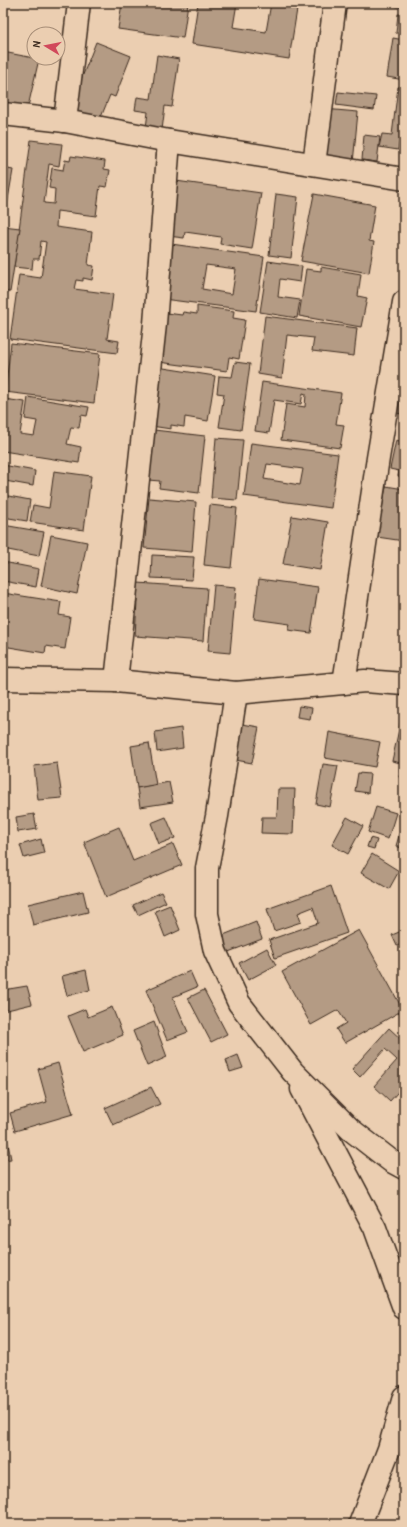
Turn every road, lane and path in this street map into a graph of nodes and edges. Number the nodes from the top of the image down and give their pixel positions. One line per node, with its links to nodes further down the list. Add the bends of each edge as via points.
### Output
1 (79, 3): 4 (street)
2 (334, 3): 6 (street)
3 (3, 114): 4 (street)
4 (65, 121): 5 (street)
5 (169, 141): 6 (street); 10 (street, via 155,324)
6 (314, 164): 7 (street)
7 (404, 179)
8 (404, 302): 11 (street)
9 (3, 679): 10 (street)
10 (116, 681): 13 (street)
11 (344, 683): 12 (street, via 365,681); 13 (street)
12 (404, 684)
13 (236, 693): 14 (street, via 207,868 207,914 215,951 239,1003)
14 (293, 1072): 15 (street, via 350,1129); 16 (street, via 375,1228)
15 (404, 1168)
16 (404, 1308)
17 (404, 1397): 18 (street, via 389,1449)
18 (360, 1524)

